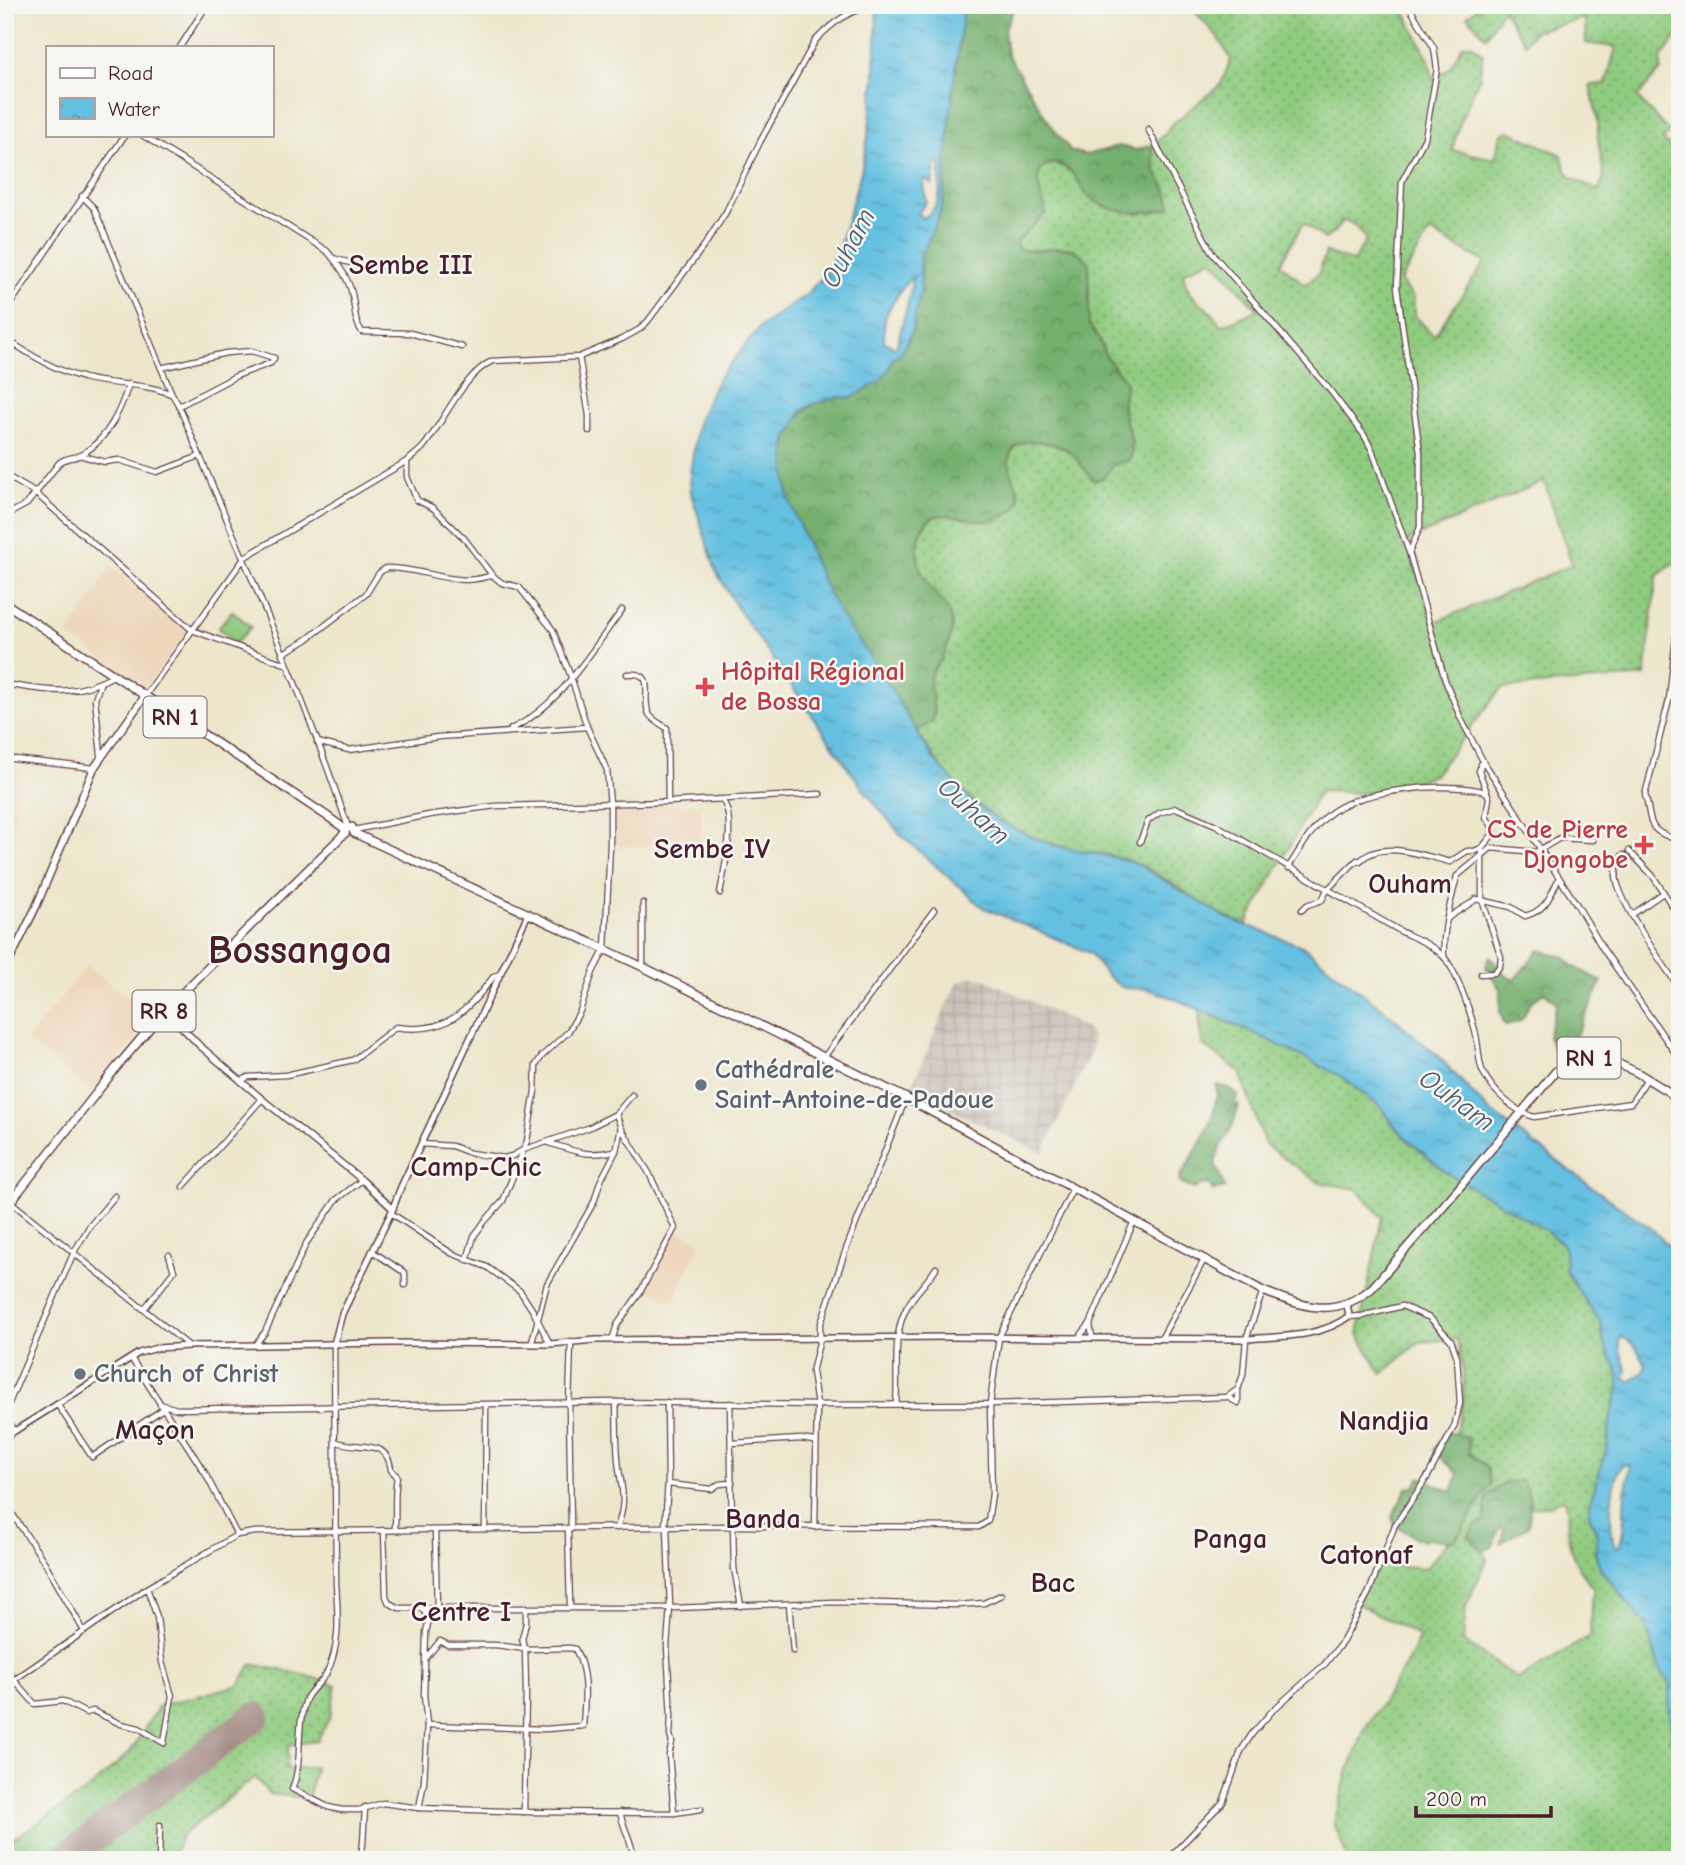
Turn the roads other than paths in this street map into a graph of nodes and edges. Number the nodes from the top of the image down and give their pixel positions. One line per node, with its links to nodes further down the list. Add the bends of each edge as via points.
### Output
1 (207, 5): 4 (street)
2 (1408, 5): 26 (street, via 1434,48 1437,69 1425,138 1402,181 1397,287 1419,452 1420,527)
3 (867, 8): 14 (street, via 854,10 815,41 726,212 648,321)
4 (181, 46)
5 (1148, 129): 26 (street, via 1212,253 1364,435)
6 (124, 136): 8 (street)
7 (144, 136): 9 (street, via 316,243)
8 (82, 196): 11 (street); 15 (street, via 94,208)
9 (332, 258): 10 (street, via 374,267); 13 (street, via 346,276 362,332 410,333)
10 (388, 265)
11 (5, 312)
12 (5, 338): 16 (street, via 63,371)
13 (462, 347)
14 (579, 358): 19 (street); 22 (street, via 487,363)
15 (161, 368): 17 (street); 18 (street, via 226,353 252,351 274,358)
16 (129, 384): 17 (street); 20 (street, via 114,424)
17 (172, 394): 18 (street)
18 (179, 406): 21 (street)
19 (589, 431)
20 (82, 455): 21 (street, via 157,472); 24 (street, via 64,459)
21 (200, 456): 27 (street)
22 (407, 461): 27 (street); 28 (street, via 407,477 417,500 433,508 464,538)
23 (5, 475): 24 (street)
24 (34, 492): 25 (street, via 27,504); 32 (street)
25 (5, 516)
26 (1409, 552): 45 (street, via 1445,680)
27 (245, 557): 32 (street); 33 (street)
28 (492, 575): 33 (street, via 459,580 386,568 366,594); 37 (street, via 519,587 553,630)
29 (5, 603): 36 (main road, RN 1)
30 (622, 610): 37 (street)
31 (1680, 624): 55 (street, via 1669,700 1645,795 1656,831)
32 (191, 630): 34 (street); 40 (street)
33 (282, 653): 34 (street)
34 (286, 665): 43 (street)
35 (627, 674): 50 (street, via 644,677 650,716 667,728)
36 (116, 675): 39 (street); 40 (main road, RN 1)
37 (571, 677): 41 (street); 42 (street, via 529,719)
38 (5, 684): 39 (street, via 48,691 83,690)
39 (100, 684): 46 (street, via 95,699 101,754)
40 (145, 696): 46 (main road); 52 (main road, RN 1)
41 (587, 727): 42 (street); 51 (street, via 607,770)
42 (507, 731): 43 (street, via 349,750)
43 (316, 742): 52 (street)
44 (5, 758): 46 (street)
45 (1483, 761): 47 (street, via 1479,771); 57 (street)
46 (96, 765): 76 (main road)
47 (1486, 792): 56 (street, via 1486,817 1493,834); 61 (street, via 1417,788 1346,804 1319,824)
48 (820, 794): 49 (street)
49 (722, 800): 50 (street); 64 (street, via 729,839)
50 (668, 802): 51 (street)
51 (610, 804): 52 (street, via 495,806); 74 (street)
52 (349, 830): 70 (main road, RN 1); 82 (main road, RR 8)
53 (1593, 840): 57 (street, via 1560,838)
54 (1140, 842): 61 (street, via 1148,821 1176,808 1216,825)
55 (1680, 843)
56 (1482, 848): 59 (street); 63 (street, via 1450,862 1394,849 1364,856)
57 (1539, 849): 59 (street, via 1491,848); 62 (street)
58 (1629, 851): 65 (street)
59 (1481, 854): 66 (street); 73 (street, via 1457,876)
60 (1623, 855): 71 (street, via 1616,864 1617,884)
61 (1288, 867): 63 (street)
62 (1558, 880): 66 (street, via 1547,904 1535,914 1525,916); 84 (street)
63 (1327, 890): 69 (street, via 1322,900); 75 (street, via 1427,943)
64 (720, 892)
65 (1663, 893): 71 (street); 72 (street)
66 (1482, 899): 73 (street); 80 (street, via 1501,957 1494,973)
67 (643, 903): 77 (street)
68 (934, 910): 83 (street)
69 (1302, 910)
70 (528, 914): 74 (main road, RN 1); 78 (street)
71 (1633, 915): 81 (street)
72 (1680, 918)
73 (1447, 919): 75 (street)
74 (605, 949): 77 (main road, RN 1); 96 (street, via 568,1032 536,1065)
75 (1444, 957): 91 (street, via 1476,1034 1482,1071)
76 (8, 961): 79 (street)
77 (643, 967): 83 (main road, RN 1)
78 (500, 973): 86 (street, via 469,1008 440,1025 417,1031 396,1027 352,1060); 95 (street)
79 (5, 974)
80 (1481, 974)
81 (1680, 989)
82 (165, 1010): 86 (street); 102 (main road, RR 8)
83 (824, 1057): 89 (main road, RN 1)
84 (1680, 1060)
85 (1647, 1079): 88 (main road, RN 1); 91 (street, via 1631,1103 1534,1117); 91 (main road, RN 1, via 1608,1059 1582,1059 1556,1071)
86 (241, 1081): 90 (street)
87 (632, 1095): 92 (street)
88 (1678, 1096)
89 (906, 1098): 100 (main road, RN 1); 123 (street, via 824,1311)
90 (262, 1100): 98 (street); 99 (street)
91 (1520, 1113): 114 (main road, RN 1, via 1372,1288)
92 (616, 1114): 93 (street); 94 (street)
93 (621, 1128): 97 (street); 126 (street, via 675,1228)
94 (549, 1143): 96 (street); 97 (street, via 579,1154)
95 (421, 1144): 96 (street, via 504,1158); 104 (street)
96 (523, 1150): 110 (street, via 503,1201 474,1236)
97 (616, 1151): 117 (street, via 594,1202 547,1284)
98 (362, 1180): 104 (street); 131 (street, via 336,1200 307,1242)
99 (183, 1187)
100 (1073, 1188): 105 (main road, RN 1); 121 (street)
101 (116, 1196): 107 (street)
102 (8, 1199): 103 (main road, RR 8); 107 (street)
103 (5, 1209)
104 (392, 1211): 106 (street); 110 (street, via 451,1254)
105 (1134, 1221): 109 (main road, RN 1); 118 (street)
106 (372, 1251): 112 (street, via 405,1273); 130 (street, via 342,1314)
107 (74, 1252): 115 (street); 147 (street)
108 (169, 1255): 115 (street, via 174,1271)
109 (1205, 1258): 113 (main road, RN 1); 122 (street)
110 (467, 1260): 117 (street, via 487,1267 520,1291)
111 (936, 1268): 124 (street, via 906,1309)
112 (405, 1285)
113 (1263, 1291): 114 (main road, RN 1, via 1311,1307); 125 (street)
114 (1347, 1304): 116 (street)
115 (145, 1309): 132 (street)
116 (1347, 1317): 125 (street, via 1322,1330); 196 (street, via 1402,1306 1430,1318 1451,1340 1457,1357 1460,1403 1454,1427 1395,1525 1369,1592 1343,1641 1252,1734 1223,1802)
117 (538, 1319): 128 (street); 129 (street)
118 (1090, 1324): 119 (street); 120 (street)
119 (1080, 1336): 120 (street); 121 (street)
120 (1092, 1336): 122 (street)
121 (999, 1337): 124 (street); 142 (street)
122 (1162, 1337): 125 (street)
123 (820, 1339): 124 (street); 126 (street); 144 (street, via 812,1372)
124 (896, 1339): 141 (street)
125 (1246, 1339): 134 (street)
126 (612, 1340): 127 (street)
127 (571, 1341): 129 (street); 140 (street)
128 (532, 1342): 129 (street); 130 (street)
129 (550, 1343)
130 (334, 1344): 131 (street); 146 (street)
131 (255, 1345): 132 (street)
132 (189, 1346): 133 (street, via 147,1350)
133 (131, 1358): 139 (street); 145 (street)
134 (1238, 1389): 135 (street); 135 (street, via 1238,1403)
135 (1227, 1397): 142 (street)
136 (616, 1402): 137 (street); 140 (street); 159 (street, via 624,1489)
137 (667, 1402): 138 (street); 154 (street)
138 (730, 1403): 144 (street); 152 (street)
139 (57, 1404): 145 (street, via 92,1457); 148 (street)
140 (569, 1404): 143 (street); 161 (street)
141 (896, 1404): 142 (street); 144 (street)
142 (990, 1404): 158 (street, via 992,1494 988,1521 979,1527)
143 (486, 1405): 146 (street); 160 (street)
144 (817, 1405): 151 (street)
145 (162, 1407): 146 (street); 166 (street, via 205,1473)
146 (335, 1407): 150 (street)
147 (5, 1415): 148 (street)
148 (15, 1431): 149 (street)
149 (5, 1437)
150 (335, 1441): 163 (street, via 382,1451 397,1476); 165 (street)
151 (814, 1441): 152 (street); 158 (street)
152 (732, 1443): 153 (street)
153 (732, 1483): 154 (street, via 712,1489); 156 (street)
154 (668, 1484): 157 (street)
155 (5, 1503): 177 (street)
156 (733, 1526): 157 (street); 158 (street); 170 (street)
157 (666, 1527): 159 (street); 174 (street)
158 (815, 1527)
159 (617, 1528): 161 (street)
160 (485, 1529): 161 (street); 164 (street)
161 (570, 1529): 173 (street)
162 (384, 1530): 163 (street); 165 (street); 171 (street, via 389,1603 399,1608)
163 (395, 1530): 164 (street)
164 (435, 1530): 175 (street)
165 (336, 1531): 166 (street); 186 (street, via 334,1658 306,1700 299,1772 292,1790 328,1807)
166 (237, 1535): 167 (street)
167 (147, 1588): 177 (street); 182 (street, via 172,1696 164,1743 139,1728 93,1711 86,1713 63,1700 35,1704)
168 (1001, 1595): 169 (street, via 984,1603 958,1605)
169 (789, 1604): 170 (street); 179 (street)
170 (741, 1606): 174 (street)
171 (421, 1607): 175 (street); 176 (street)
172 (526, 1607): 173 (street); 175 (street); 178 (street)
173 (570, 1607): 174 (street)
174 (670, 1607): 191 (street, via 669,1755)
175 (437, 1608): 176 (street)
176 (429, 1619): 180 (street)
177 (84, 1631): 182 (street)
178 (525, 1649): 180 (street, via 440,1641); 185 (street); 185 (street, via 575,1648 585,1685 583,1726)
179 (793, 1651)
180 (426, 1658): 184 (street)
181 (5, 1666): 182 (street)
182 (14, 1680): 183 (street)
183 (5, 1689)
184 (427, 1725): 185 (street); 187 (street)
185 (524, 1727): 189 (street)
186 (365, 1807): 187 (street, via 383,1803); 194 (street)
187 (419, 1808): 189 (street)
188 (701, 1809): 191 (street)
189 (524, 1812): 190 (street)
190 (620, 1812): 191 (street); 195 (street, via 634,1846)
191 (674, 1813)
192 (160, 1825): 193 (street)
193 (159, 1860)
194 (360, 1860)
195 (634, 1860)
196 (1167, 1860)

